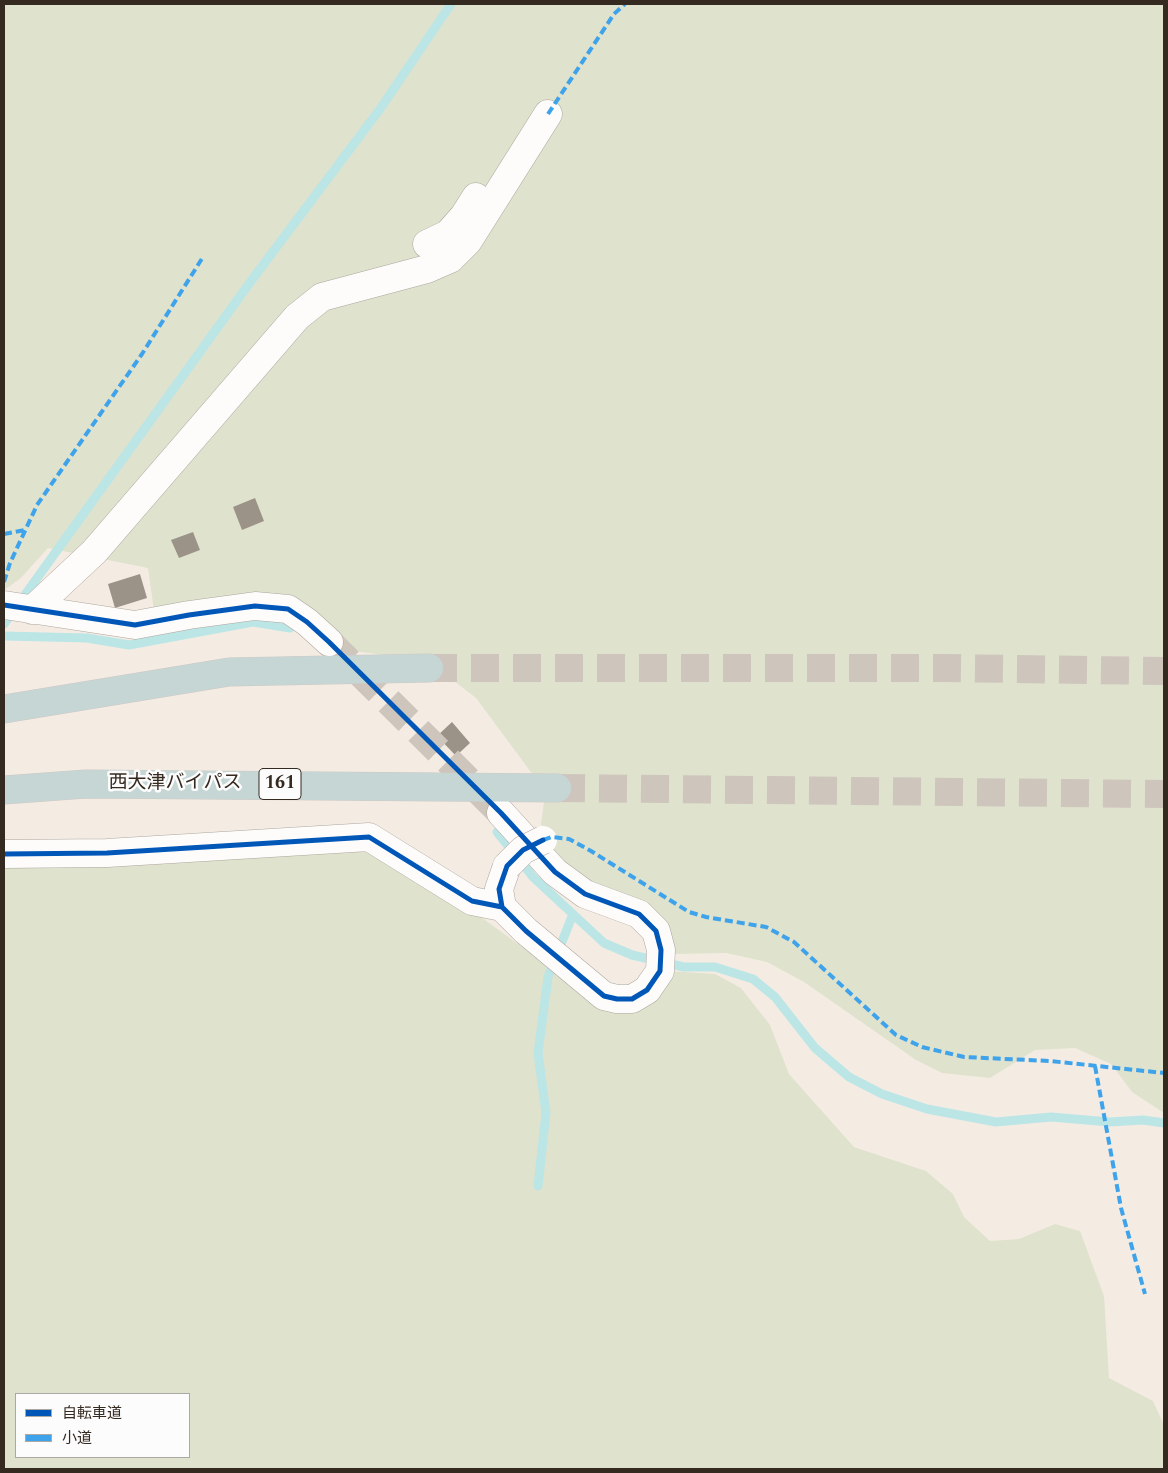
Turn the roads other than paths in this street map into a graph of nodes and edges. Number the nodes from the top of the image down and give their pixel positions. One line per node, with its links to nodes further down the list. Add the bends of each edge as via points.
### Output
1 (548, 114): 2 (street)
2 (513, 171): 3 (street, via 491,175 448,234); 4 (street, via 468,241 450,259 427,269 322,297 297,317 94,552)
3 (427, 244)
4 (21, 608): 5 (street, via 135,625 255,606 288,609)
5 (329, 642)
6 (429, 668): 7 (highway, via 229,672)
7 (4, 709)
8 (557, 788): 9 (highway, 西大津バイパス / 161, via 86,784)
9 (4, 790)
10 (501, 813): 13 (street, via 555,872 585,894 639,914 656,931 661,950 660,971 647,990 632,999 604,996)
11 (543, 840): 13 (street, bridge, via 523,850 506,866 499,889)
12 (4, 854): 13 (street, via 107,853 370,837 472,900)
13 (502, 907)

